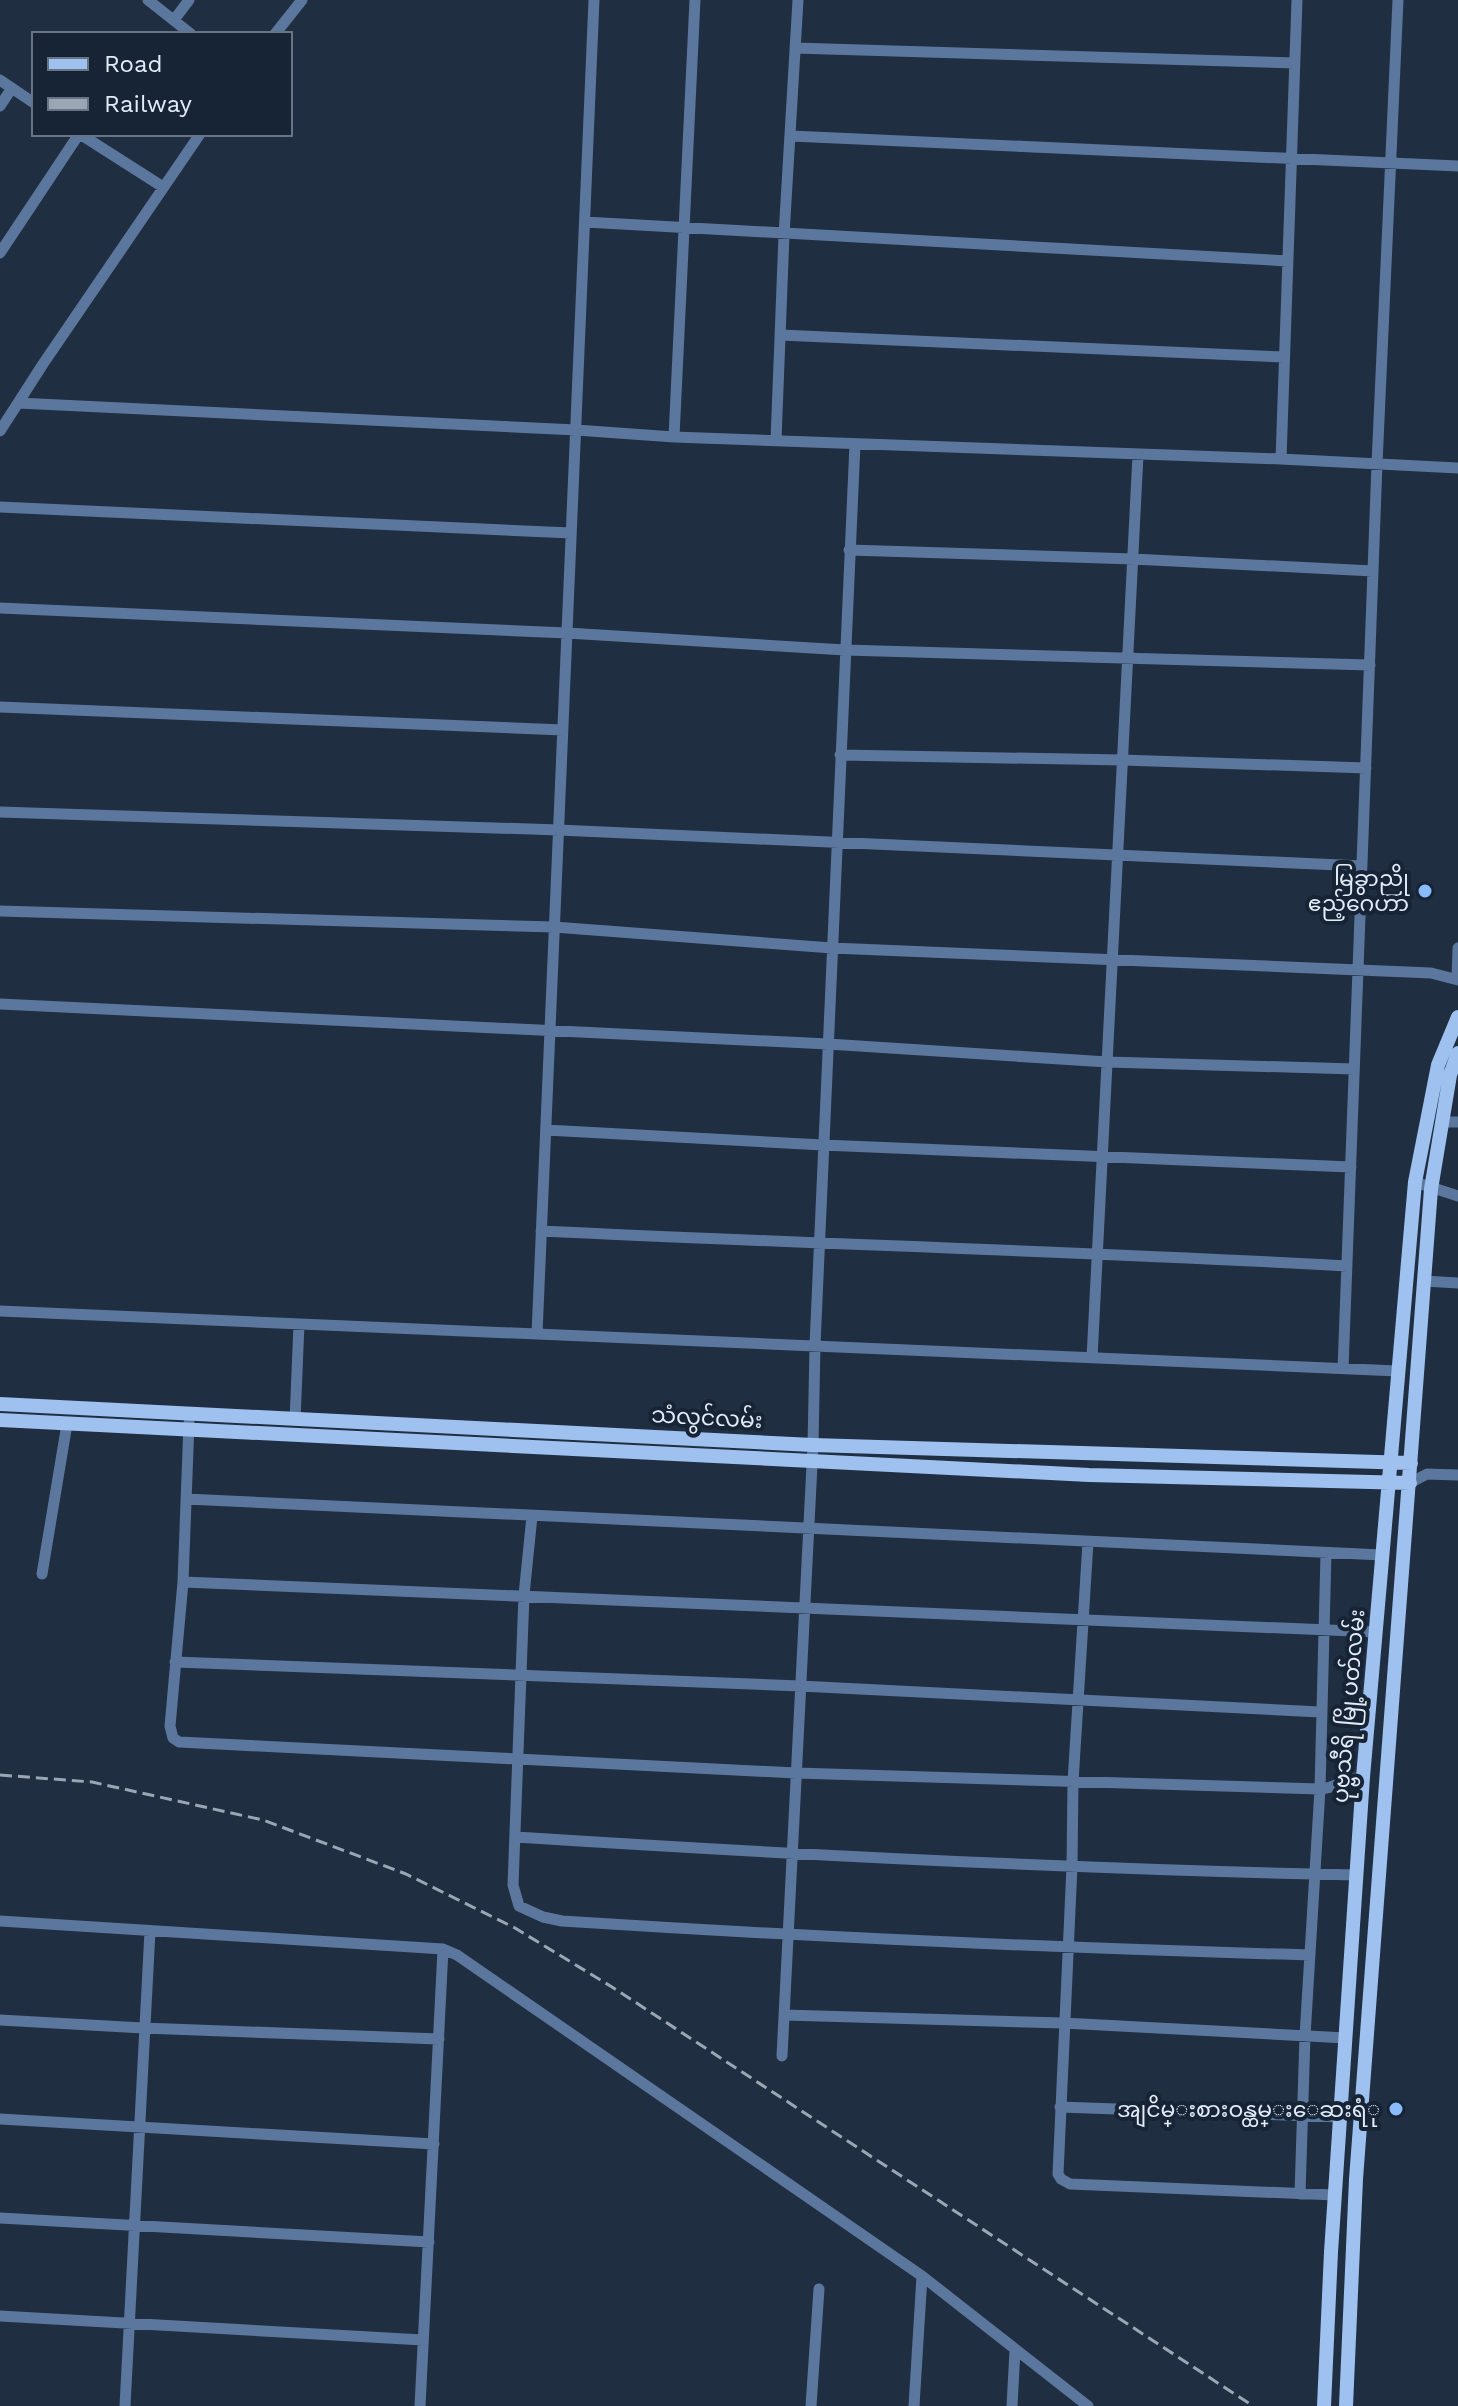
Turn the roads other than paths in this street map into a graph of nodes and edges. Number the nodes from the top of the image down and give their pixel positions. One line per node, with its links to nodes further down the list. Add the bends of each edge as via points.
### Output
1 (148, 0): 9 (street)
2 (189, 0): 9 (street)
3 (302, 0): 11 (street)
4 (594, 0): 26 (street)
5 (695, 0): 27 (street)
6 (798, 0): 12 (street)
7 (1297, 0): 13 (street)
8 (1398, 0): 23 (street)
9 (174, 20): 10 (street)
10 (189, 32)
11 (277, 32)
12 (795, 48): 13 (street); 21 (street)
13 (1294, 63): 22 (street)
14 (0, 80): 15 (street)
15 (12, 88): 16 (street); 17 (street)
16 (32, 102)
17 (0, 106)
18 (79, 136): 29 (street)
19 (83, 136): 25 (street)
20 (199, 136): 25 (street)
21 (791, 136): 22 (street); 28 (street)
22 (1291, 157): 23 (street); 30 (street)
23 (1391, 162): 24 (street); 41 (street)
24 (1458, 166)
25 (163, 187): 33 (street)
26 (585, 222): 27 (street); 34 (street)
27 (684, 229): 28 (street); 36 (street)
28 (784, 235): 30 (street); 31 (street)
29 (0, 253)
30 (1288, 261): 32 (street)
31 (780, 335): 32 (street); 37 (street)
32 (1284, 357): 40 (street)
33 (18, 403): 34 (street); 35 (street)
34 (576, 430): 36 (street); 44 (street)
35 (0, 431)
36 (674, 437): 37 (street)
37 (776, 440): 38 (street)
38 (855, 444): 39 (street); 45 (street)
39 (1138, 455): 40 (street); 46 (street)
40 (1281, 459): 41 (street)
41 (1377, 464): 42 (street); 47 (street)
42 (1458, 468)
43 (0, 507): 44 (street)
44 (571, 533): 49 (street)
45 (849, 550): 46 (street); 50 (street)
46 (1133, 559): 47 (street); 51 (street)
47 (1373, 571): 52 (street)
48 (0, 608): 49 (street)
49 (567, 633): 50 (street); 54 (street)
50 (845, 650): 51 (street); 55 (street)
51 (1128, 657): 52 (street); 56 (street)
52 (1370, 665): 57 (street)
53 (0, 707): 54 (street)
54 (563, 730): 59 (street)
55 (840, 755): 56 (street); 60 (street)
56 (1122, 760): 57 (street); 61 (street)
57 (1366, 768): 62 (street)
58 (0, 812): 59 (street)
59 (559, 830): 60 (street); 64 (street)
60 (836, 841): 61 (street); 65 (street)
61 (1117, 855): 62 (street); 67 (street)
62 (1362, 866): 68 (street)
63 (0, 911): 64 (street)
64 (554, 927): 65 (street); 72 (street)
65 (832, 948): 67 (street); 73 (street)
66 (1458, 948): 69 (street)
67 (1112, 961): 68 (street); 75 (street)
68 (1358, 969): 69 (street, via 1431,973); 76 (street)
69 (1457, 980)
70 (0, 1004): 72 (street)
71 (1458, 1017): 83 (main road, ပုဗ္ဗသီရိ မြို့ပတ်လမ်း, via 1438,1065)
72 (550, 1030): 73 (street); 79 (street)
73 (828, 1044): 75 (street); 80 (street)
74 (1458, 1053): 77 (main road, ပုဗ္ဗသီရိ မြို့ပတ်လမ်း)
75 (1107, 1062): 76 (street); 81 (street)
76 (1354, 1069): 82 (street)
77 (1442, 1122): 78 (street); 84 (main road, ပုဗ္ဗသီရိ မြို့ပတ်လမ်း)
78 (1458, 1122)
79 (546, 1130): 80 (street); 86 (street)
80 (823, 1145): 81 (street); 87 (street)
81 (1102, 1157): 82 (street); 88 (street)
82 (1351, 1167): 89 (street)
83 (1415, 1182): 84 (street); 98 (main road, ပုဗ္ဗသီရိ မြို့ပတ်လမ်း)
84 (1431, 1189): 85 (street); 90 (main road, ပုဗ္ဗသီရိ မြို့ပတ်လမ်း)
85 (1458, 1196)
86 (541, 1231): 87 (street); 94 (street)
87 (819, 1244): 88 (street); 95 (street)
88 (1097, 1252): 89 (street); 96 (street)
89 (1347, 1266): 97 (street)
90 (1424, 1281): 91 (street); 108 (main road, ပုဗ္ဗသီရိ မြို့ပတ်လမ်း)
91 (1458, 1283)
92 (0, 1311): 93 (street)
93 (299, 1324): 94 (street); 102 (street)
94 (537, 1334): 95 (street)
95 (815, 1345): 96 (street); 105 (street)
96 (1092, 1358): 97 (street)
97 (1343, 1369): 98 (street)
98 (1398, 1371): 106 (main road, ပုဗ္ဗသီရိ မြို့ပတ်လမ်း)
99 (0, 1404): 100 (main road, သံလွင်လမ်း)
100 (190, 1413): 102 (main road, သံလွင်လမ်း); 104 (street)
101 (0, 1420): 103 (main road, သံလွင်လမ်း)
102 (295, 1420): 105 (main road, သံလွင်လမ်း)
103 (67, 1424): 104 (main road, သံလွင်လမ်း); 119 (street)
104 (189, 1430): 107 (main road, သံလွင်လမ်း); 113 (street)
105 (813, 1445): 106 (main road, သံလွင်လမ်း); 107 (street)
106 (1390, 1461): 108 (main road, သံလွင်လမ်း); 111 (main road, ပုဗ္ဗသီရိ မြို့ပတ်လမ်း)
107 (811, 1462): 111 (main road, သံလွင်လမ်း); 115 (street)
108 (1411, 1463): 109 (street); 112 (main road, ပုဗ္ဗသီရိ မြို့ပတ်လမ်း)
109 (1427, 1474): 110 (street); 112 (street)
110 (1458, 1475)
111 (1388, 1482): 112 (main road, သံလွင်လမ်း); 118 (main road, ပုဗ္ဗသီရိ မြို့ပတ်လမ်း)
112 (1410, 1483): 179 (main road, ပုဗ္ဗသီရိ မြို့ပတ်လမ်း, via 1356,2179)
113 (186, 1499): 114 (street); 120 (street)
114 (532, 1516): 115 (street); 121 (street)
115 (807, 1529): 116 (street); 122 (street)
116 (1088, 1542): 117 (street); 123 (street)
117 (1326, 1553): 118 (street); 124 (street)
118 (1382, 1555): 125 (main road, ပုဗ္ဗသီရိ မြို့ပတ်လမ်း)
119 (42, 1574)
120 (183, 1582): 121 (street); 126 (street)
121 (524, 1595): 122 (street); 127 (street)
122 (804, 1607): 123 (street); 128 (street)
123 (1081, 1619): 124 (street); 129 (street)
124 (1323, 1630): 125 (street); 130 (street)
125 (1376, 1632): 133 (main road, ပုဗ္ဗသီရိ မြို့ပတ်လမ်း)
126 (175, 1662): 127 (street); 131 (street, via 170,1726 179,1742)
127 (522, 1675): 128 (street); 131 (street)
128 (800, 1686): 129 (street); 132 (street)
129 (1077, 1700): 130 (street); 134 (street)
130 (1320, 1712): 135 (street)
131 (518, 1760): 132 (street); 136 (street)
132 (796, 1773): 134 (street); 137 (street)
133 (1363, 1777): 135 (street); 140 (main road, ပုဗ္ဗသီရိ မြို့ပတ်လမ်း)
134 (1073, 1782): 135 (street); 138 (street)
135 (1320, 1789): 139 (street)
136 (516, 1837): 137 (street); 143 (street, via 515,1897 519,1906 543,1917)
137 (792, 1855): 138 (street); 143 (street)
138 (1072, 1866): 139 (street); 145 (street)
139 (1315, 1874): 140 (street); 146 (street)
140 (1356, 1875): 152 (main road, ပုဗ္ဗသီရိ မြို့ပတ်လမ်း)
141 (0, 1921): 142 (street)
142 (150, 1931): 144 (street); 150 (street)
143 (788, 1936): 145 (street); 147 (street)
144 (443, 1949): 153 (street); 166 (street)
145 (1067, 1949): 146 (street); 149 (street)
146 (1310, 1955): 151 (street)
147 (784, 2015): 149 (street); 154 (street)
148 (0, 2020): 150 (street)
149 (1063, 2023): 151 (street); 155 (street)
150 (143, 2028): 153 (street); 159 (street)
151 (1305, 2036): 152 (street); 156 (street)
152 (1346, 2038): 157 (main road, ပုဗ္ဗသီရိ မြို့ပတ်လမ်း)
153 (439, 2039): 160 (street)
154 (782, 2056)
155 (1060, 2107): 156 (street); 161 (street, via 1057,2169 1065,2183)
156 (1303, 2115): 157 (street); 161 (street)
157 (1340, 2117): 162 (main road, ပုဗ္ဗသီရိ မြို့ပတ်လမ်း)
158 (0, 2119): 159 (street)
159 (139, 2125): 160 (street); 164 (street)
160 (434, 2144): 165 (street)
161 (1300, 2194): 162 (street)
162 (1335, 2195): 172 (main road, ပုဗ္ဗသီရိ မြို့ပတ်လမ်း)
163 (0, 2218): 164 (street)
164 (135, 2225): 165 (street); 169 (street)
165 (429, 2242): 170 (street)
166 (922, 2276): 171 (street); 176 (street)
167 (819, 2289): 175 (street)
168 (0, 2316): 169 (street)
169 (129, 2324): 170 (street); 173 (street)
170 (423, 2340): 174 (street)
171 (1015, 2350): 177 (street); 178 (street)
172 (1328, 2405)
173 (125, 2406)
174 (420, 2406)
175 (811, 2406)
176 (914, 2406)
177 (1012, 2406)
178 (1088, 2406)
179 (1346, 2406)

